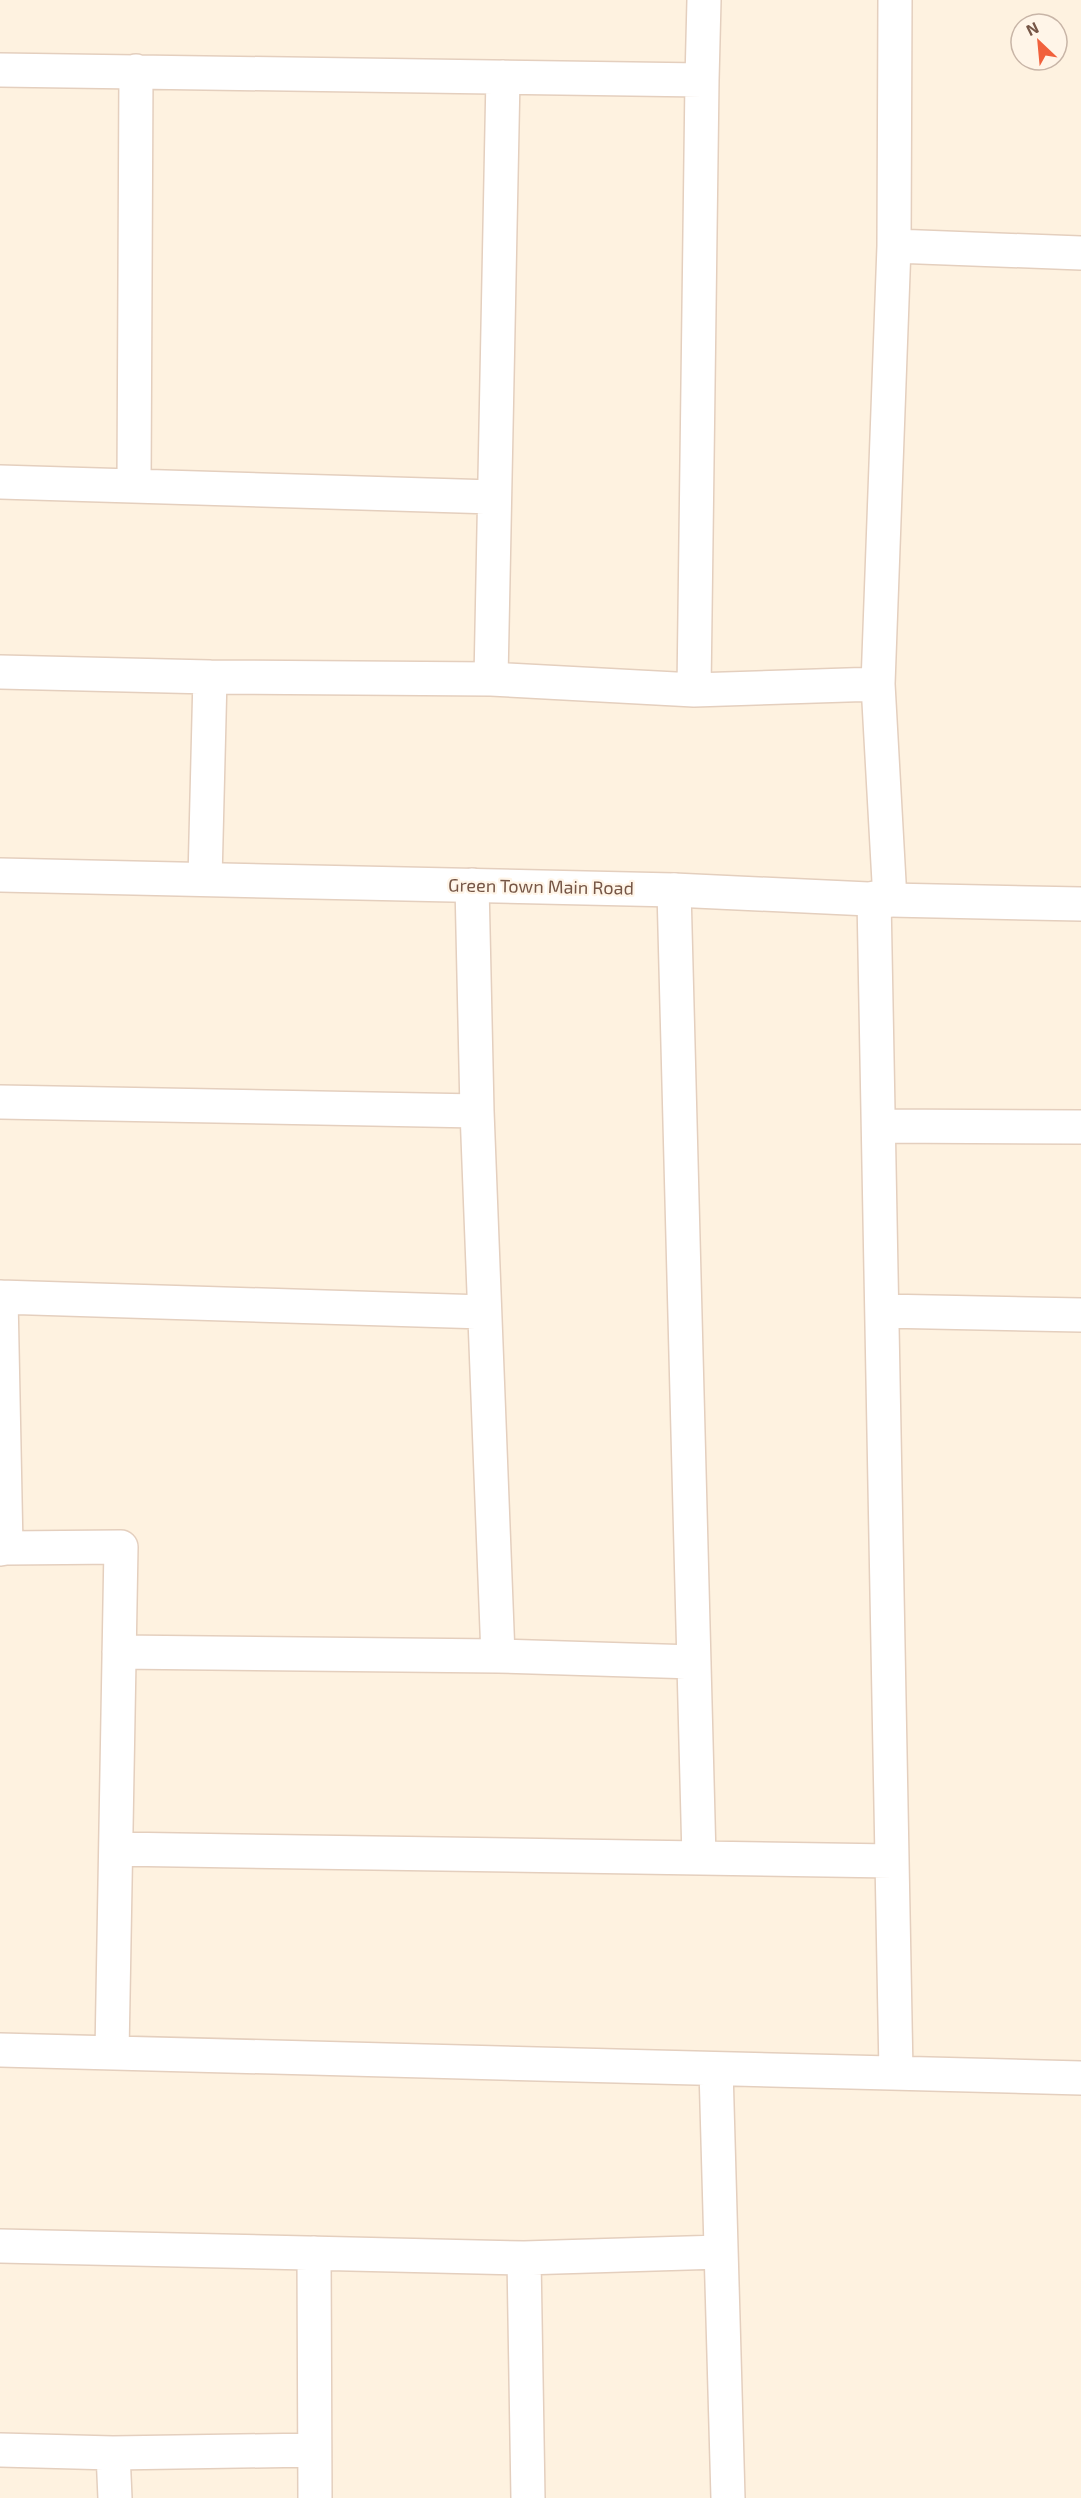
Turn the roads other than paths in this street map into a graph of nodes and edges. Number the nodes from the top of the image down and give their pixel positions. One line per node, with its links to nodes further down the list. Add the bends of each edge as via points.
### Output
1 (704, 0): 6 (street)
2 (895, 0): 7 (street)
3 (0, 70): 4 (street)
4 (136, 71): 5 (street); 10 (street)
5 (503, 77): 6 (street); 11 (street)
6 (702, 80): 16 (street)
7 (894, 246): 8 (street); 15 (street)
8 (1081, 253)
9 (0, 482): 10 (street)
10 (134, 486): 11 (street)
11 (493, 497): 14 (street)
12 (0, 672): 13 (street)
13 (210, 677): 14 (street); 18 (street)
14 (491, 678): 16 (street)
15 (878, 684): 16 (street); 21 (street)
16 (694, 690)
17 (0, 875): 18 (street, Green Town Main Road)
18 (205, 879): 19 (street, Green Town Main Road)
19 (472, 885): 20 (street, Green Town Main Road); 24 (street)
20 (674, 890): 21 (street, Green Town Main Road); 34 (street)
21 (882, 899): 22 (street, Green Town Main Road); 25 (street)
22 (1081, 904)
23 (0, 1102): 24 (street)
24 (477, 1111): 29 (street)
25 (879, 1126): 26 (street); 28 (street)
26 (1081, 1127)
27 (1, 1297): 29 (street); 31 (street)
28 (882, 1311): 30 (street); 37 (street)
29 (484, 1312): 33 (street)
30 (1081, 1315)
31 (3, 1549): 32 (street, via 121,1547)
32 (119, 1652): 33 (street); 35 (street)
33 (498, 1656): 34 (street)
34 (694, 1662): 36 (street)
35 (116, 1849): 36 (street); 39 (street)
36 (699, 1858): 37 (street)
37 (892, 1861): 41 (street)
38 (0, 2050): 39 (street)
39 (112, 2053): 40 (street)
40 (716, 2069): 41 (street); 44 (street)
41 (896, 2073): 42 (street)
42 (1081, 2078)
43 (0, 2246): 45 (street)
44 (720, 2252): 46 (street); 53 (street)
45 (314, 2253): 46 (street); 48 (street)
46 (524, 2258): 52 (street)
47 (0, 2450): 49 (street)
48 (314, 2450): 49 (street); 51 (street)
49 (113, 2453): 50 (street)
50 (115, 2498)
51 (315, 2498)
52 (528, 2498)
53 (728, 2498)

